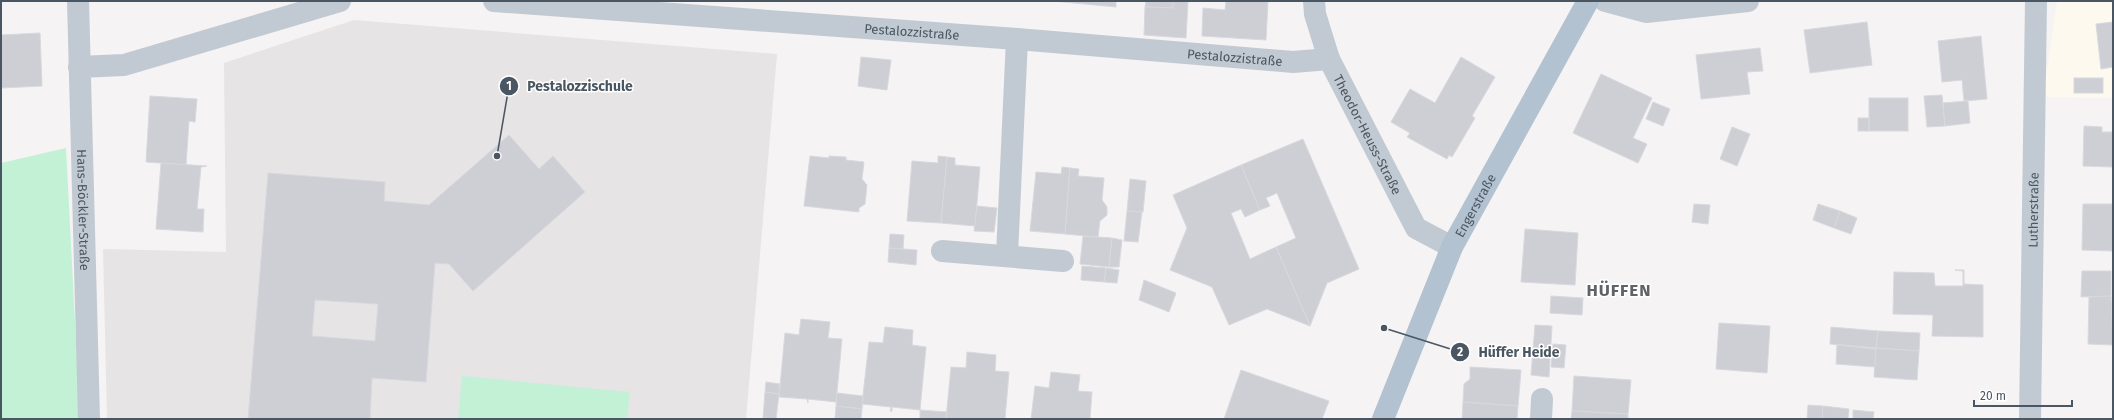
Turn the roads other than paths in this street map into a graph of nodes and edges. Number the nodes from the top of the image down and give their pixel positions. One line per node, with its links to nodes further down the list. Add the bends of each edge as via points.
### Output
1 (78, 1): 12 (street, Hans-Böckler-Straße)
2 (340, 1): 12 (street, via 124,65)
3 (494, 1): 9 (street, Pestalozzistraße)
4 (1314, 1): 11 (street, Theodor-Heuss-Straße, via 1315,14)
5 (1588, 1): 13 (main road, Engerstraße)
6 (1605, 1): 7 (street, via 1646,12)
7 (1748, 1)
8 (2036, 1): 19 (street, Lutherstraße)
9 (620, 6): 10 (street, Pestalozzistraße)
10 (1017, 39): 11 (street, Pestalozzistraße, via 1293,62); 15 (street)
11 (1329, 59): 13 (street, Theodor-Heuss-Straße, via 1416,228)
12 (80, 67): 17 (street, Hans-Böckler-Straße)
13 (1452, 247): 18 (main road, Engerstraße)
14 (942, 251): 15 (street)
15 (1007, 255): 16 (street)
16 (1063, 261)
17 (89, 419)
18 (1383, 419)
19 (2030, 419)

